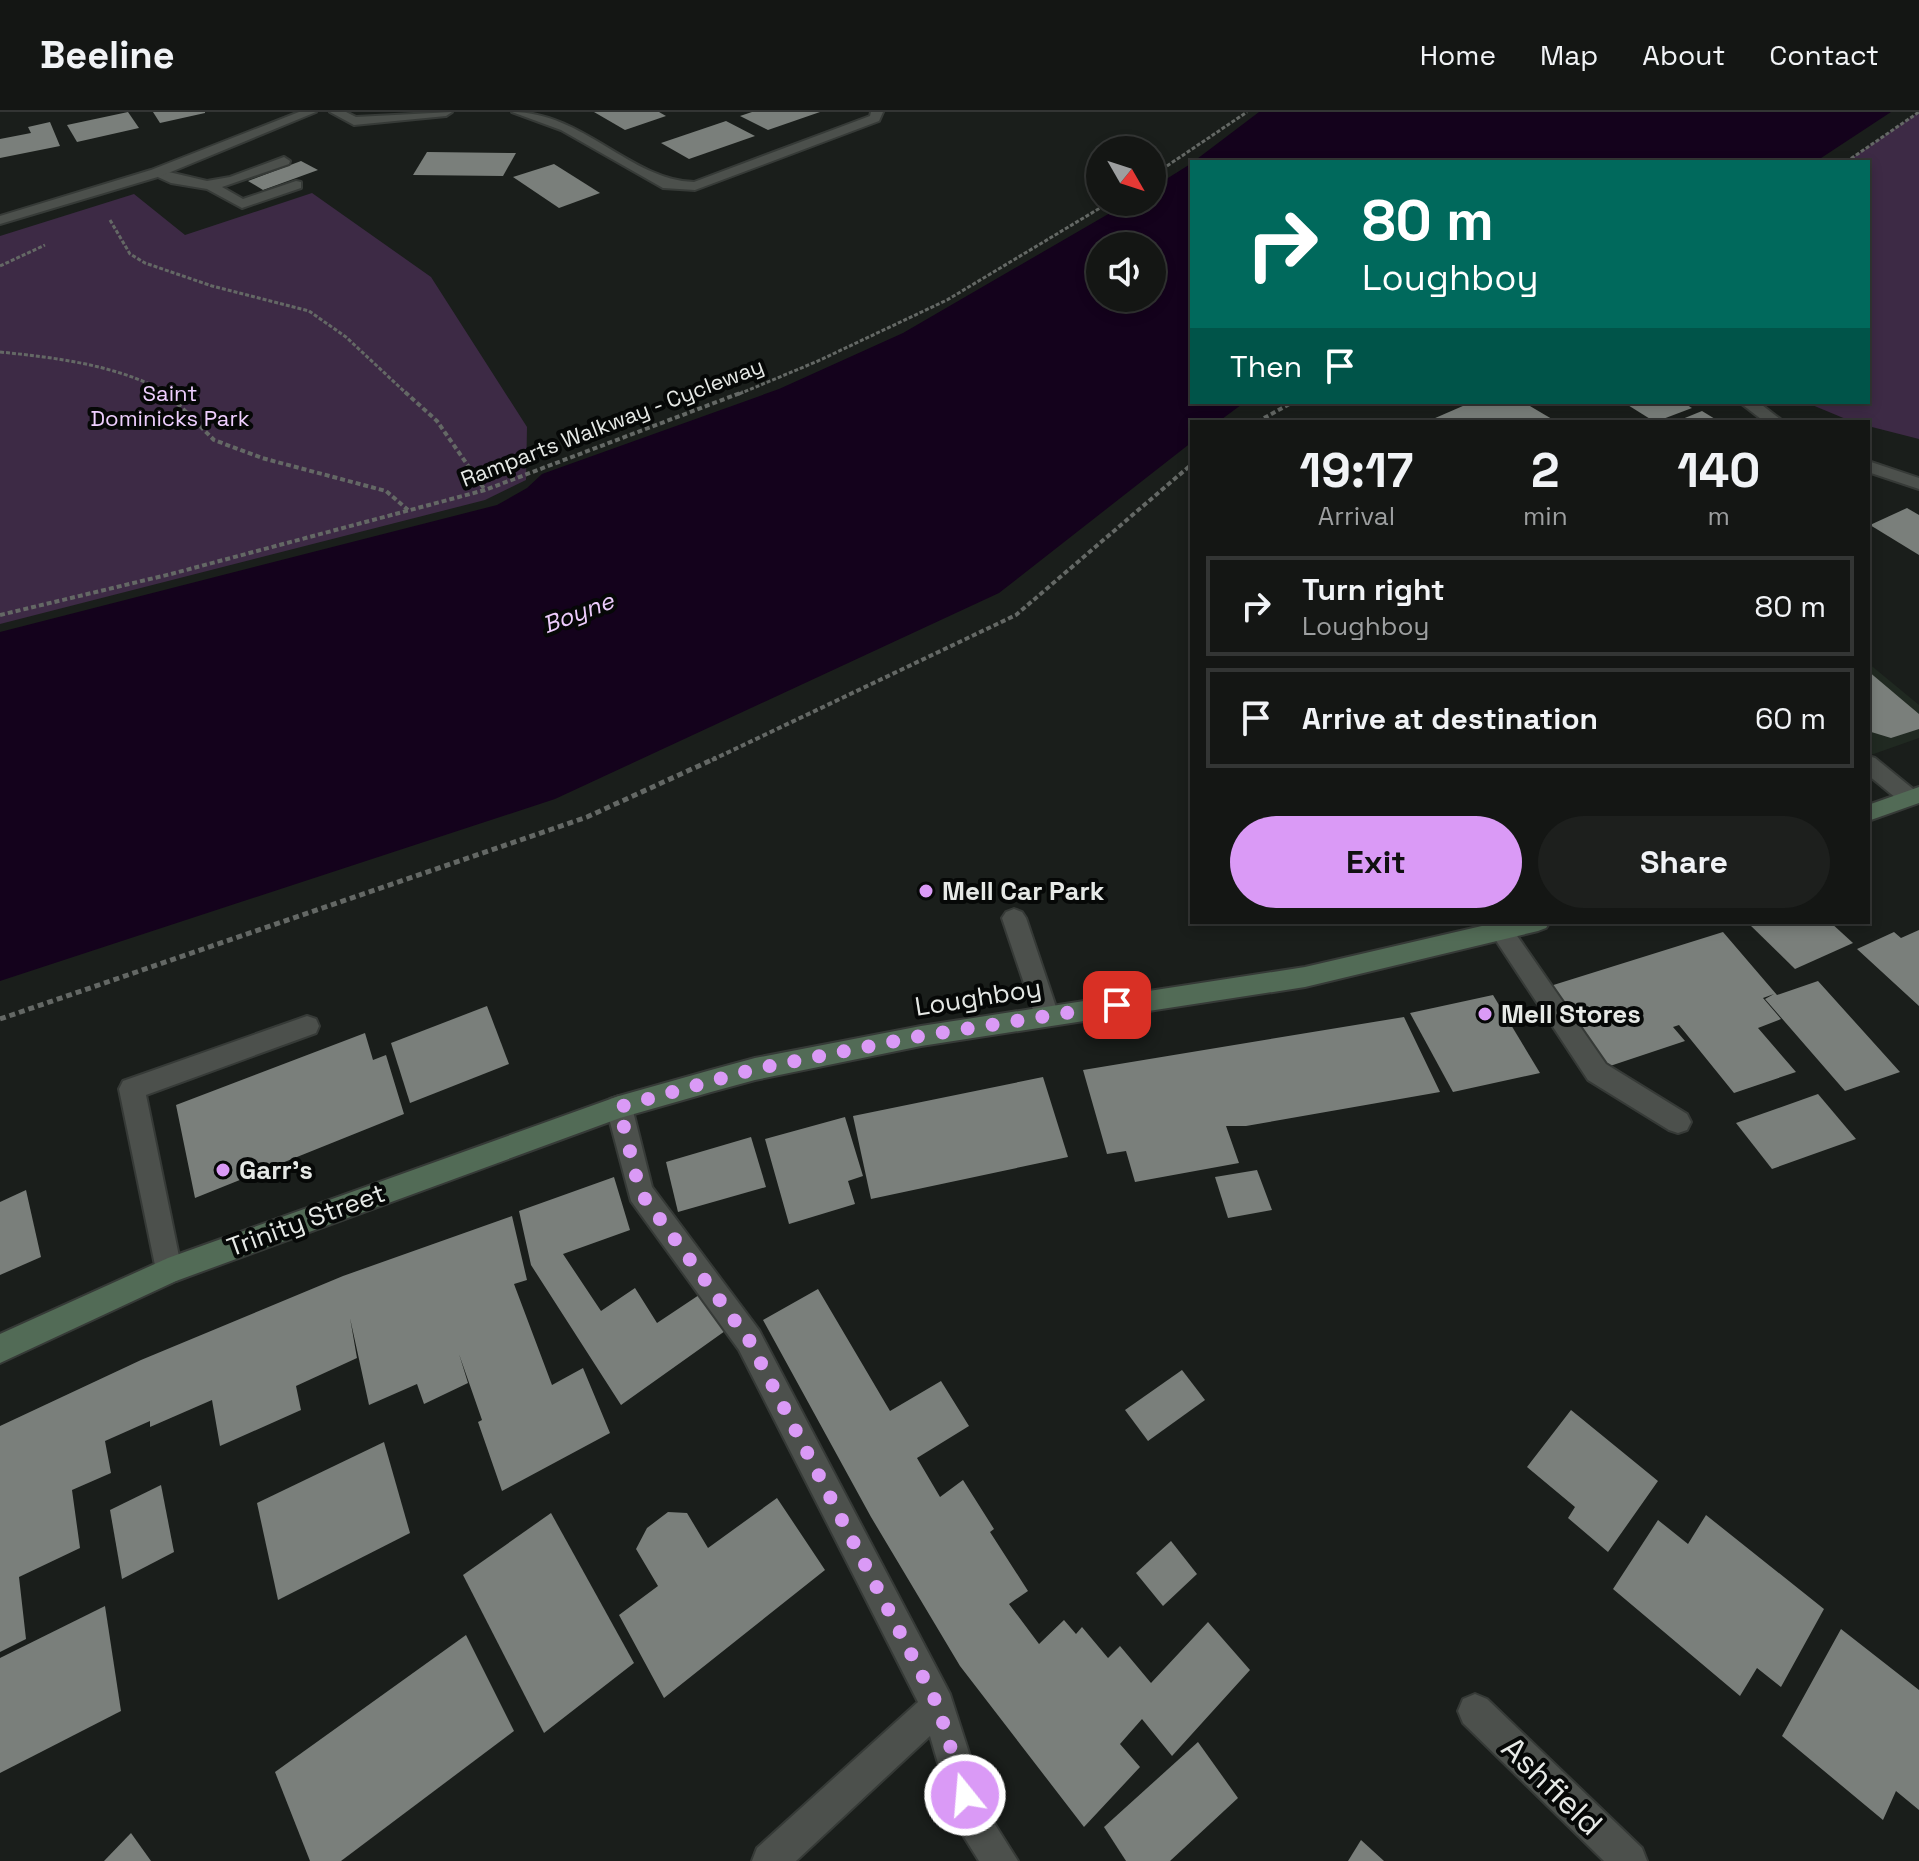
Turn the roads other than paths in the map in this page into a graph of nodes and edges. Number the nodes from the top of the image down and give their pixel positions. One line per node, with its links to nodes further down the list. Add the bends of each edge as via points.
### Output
1 (310, 112): 7 (street)
2 (336, 112): 3 (street, via 354,121)
3 (446, 112)
4 (518, 112): 5 (street, via 565,127 668,185 695,186 875,118)
5 (877, 112)
6 (284, 161): 9 (street)
7 (156, 173): 9 (street); 10 (street)
8 (296, 185): 9 (street, via 242,204)
9 (212, 187)
10 (0, 220)
11 (1750, 404): 12 (street)
12 (1773, 420)
13 (1870, 467): 14 (street)
14 (1919, 484)
15 (1870, 764): 16 (street)
16 (1914, 796): 17 (main road)
17 (1870, 812)
18 (1014, 918): 21 (street)
19 (1532, 924): 20 (main road, Loughboy)
20 (1503, 933): 21 (main road, Loughboy, via 1305,977); 24 (street, via 1597,1072)
21 (1047, 1016): 23 (main road, Loughboy, via 755,1069)
22 (307, 1026): 25 (street, via 132,1089)
23 (619, 1107): 25 (main road, Trinity Street); 27 (street, via 640,1192 749,1340)
24 (1678, 1122)
25 (168, 1271): 26 (main road, Trinity Street)
26 (0, 1349)
27 (938, 1706): 29 (street); 30 (street, via 974,1824)
28 (1475, 1711): 31 (street, Ashfield)
29 (770, 1861)
30 (1000, 1861)
31 (1629, 1861)

